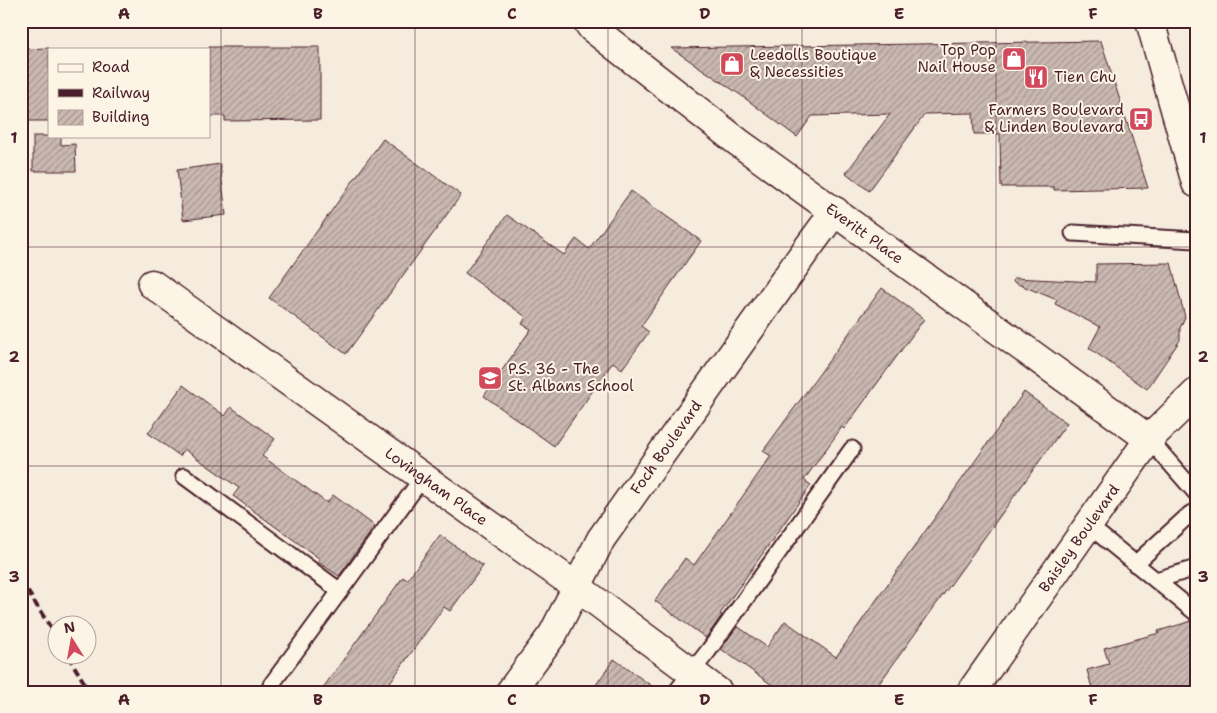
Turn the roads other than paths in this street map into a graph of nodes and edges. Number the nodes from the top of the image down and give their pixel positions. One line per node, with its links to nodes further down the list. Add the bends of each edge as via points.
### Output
1 (587, 21): 4 (street, Everitt Place, via 722,130)
2 (1150, 21): 3 (street)
3 (1196, 183)
4 (835, 212): 9 (street, Everitt Place); 19 (street, Foch Boulevard, via 601,539)
5 (1072, 233): 6 (lane)
6 (1196, 240)
7 (152, 284): 12 (street, Lovingham Place)
8 (1196, 393): 9 (street, Baisley Boulevard)
9 (1149, 439): 13 (lane); 15 (street, Baisley Boulevard)
10 (852, 449): 22 (lane)
11 (184, 476): 20 (lane)
12 (423, 477): 19 (street, Lovingham Place); 20 (lane)
13 (1196, 493)
14 (1196, 512): 16 (lane)
15 (1088, 525): 16 (lane); 26 (street, Baisley Boulevard)
16 (1135, 564): 18 (lane)
17 (1193, 569): 18 (lane)
18 (1156, 580): 21 (lane)
19 (577, 587): 22 (street, Lovingham Place); 24 (street, Foch Boulevard, via 553,634)
20 (340, 591): 23 (lane)
21 (1196, 613)
22 (684, 682): 25 (street, Lovingham Place)
23 (271, 685)
24 (510, 692)
25 (718, 692)
26 (971, 692)

